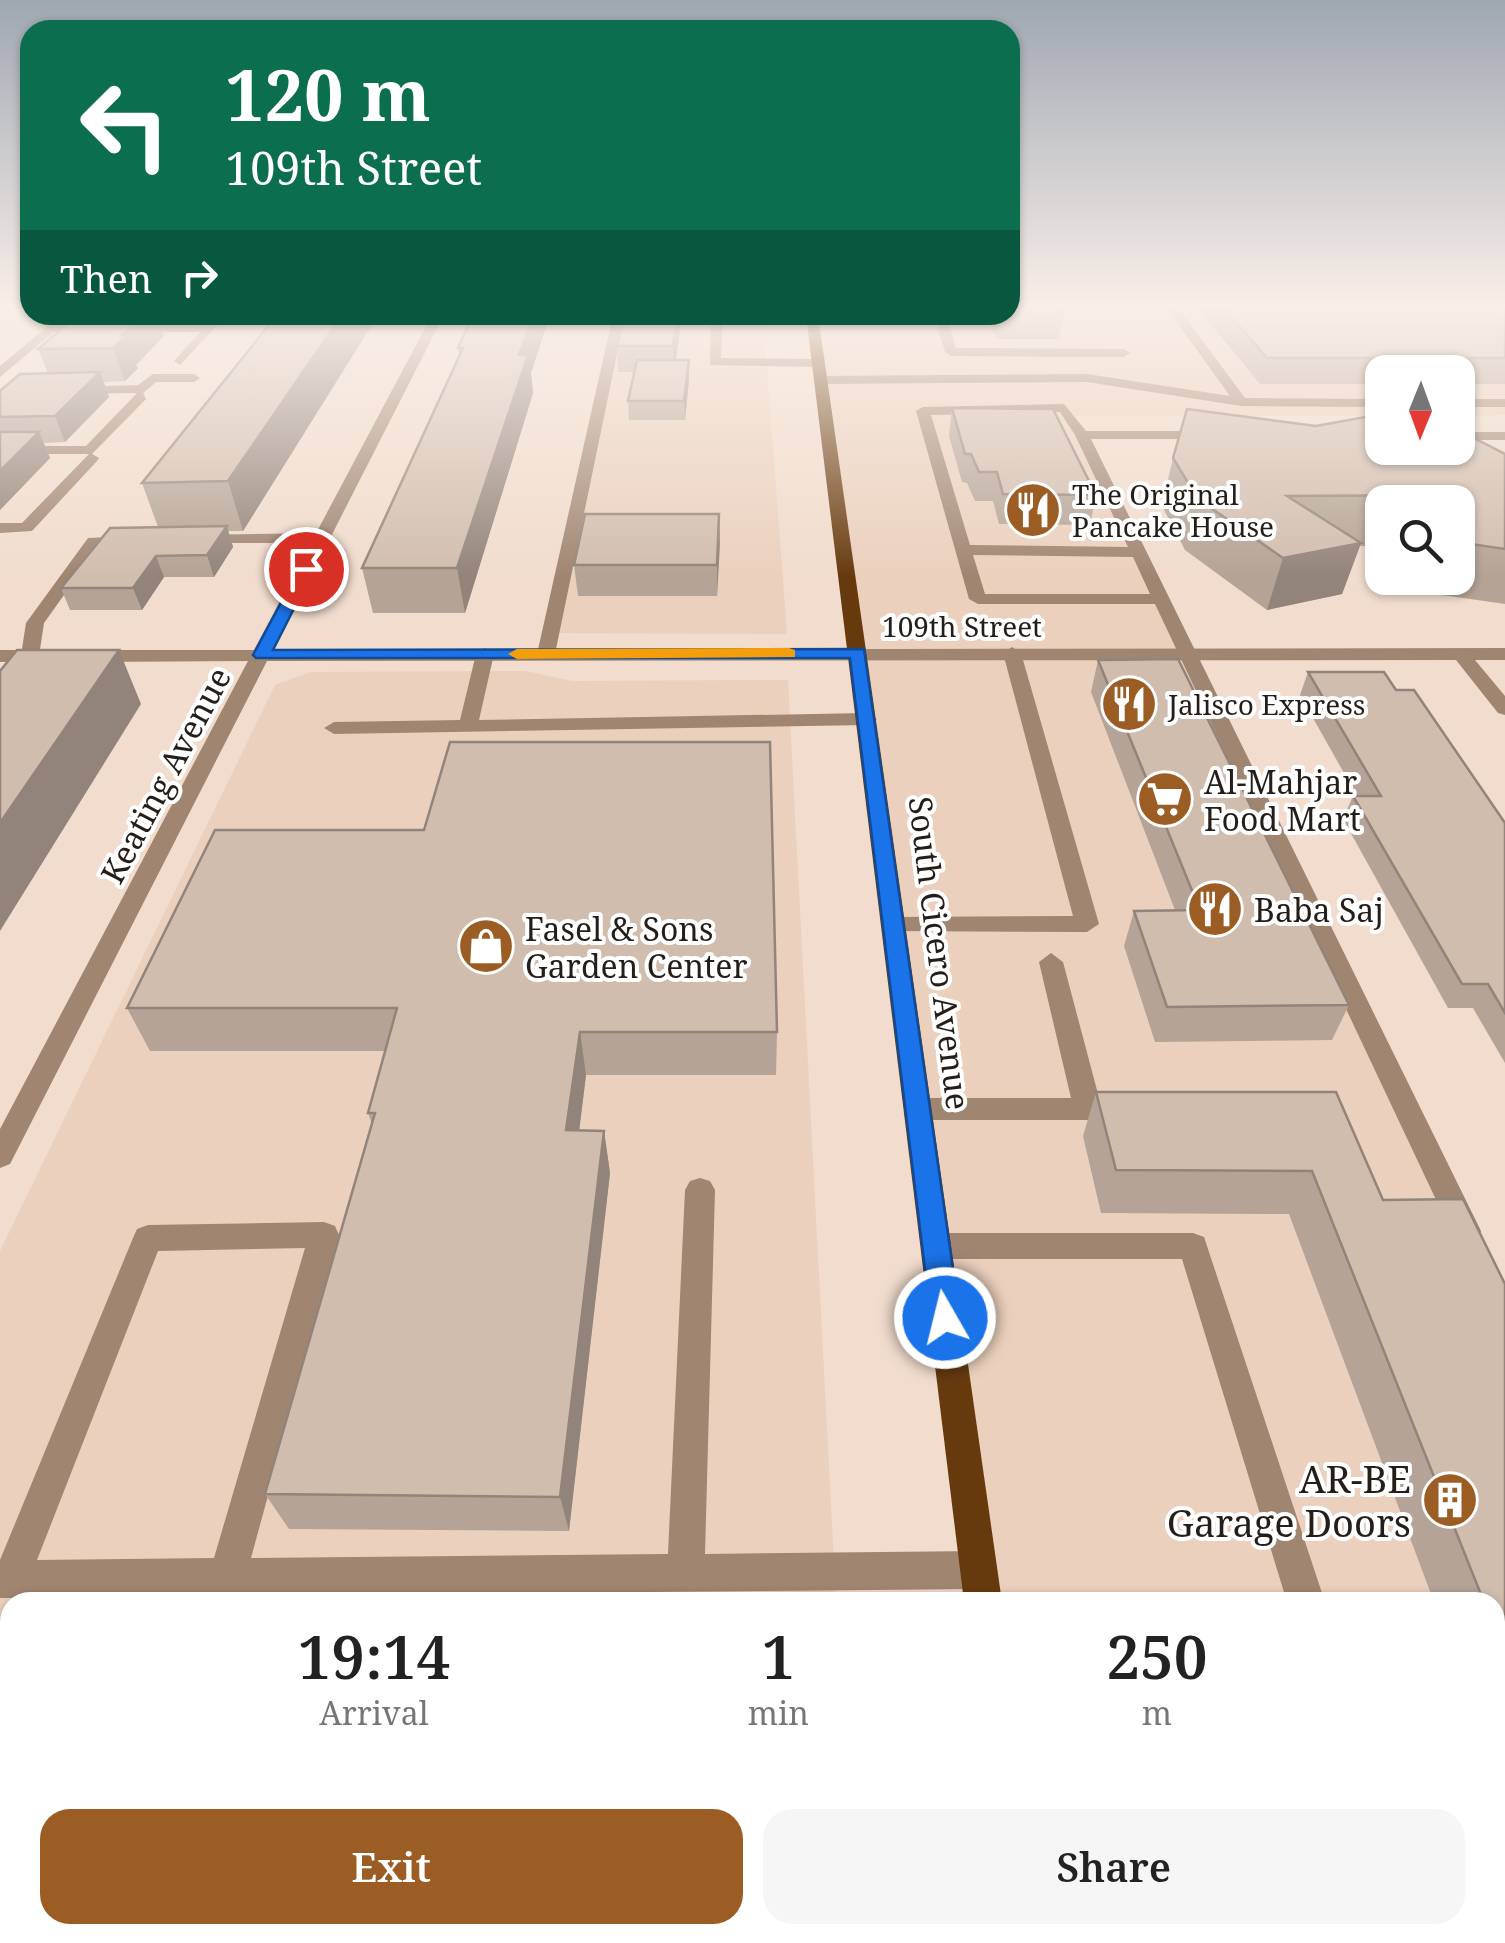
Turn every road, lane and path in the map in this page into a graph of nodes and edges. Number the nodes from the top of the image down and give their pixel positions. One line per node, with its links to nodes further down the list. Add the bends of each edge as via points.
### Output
1 (142, 396): 17 (street, via 90,450)
2 (396, 396): 20 (street, Keating Avenue)
3 (602, 396): 30 (street)
4 (823, 396): 26 (main road, South Cicero Avenue)
5 (1201, 396): 7 (street)
6 (1235, 396): 7 (street)
7 (1240, 402): 8 (street)
8 (1365, 402)
9 (1475, 403): 10 (street)
10 (1505, 404)
11 (1082, 435): 12 (street); 23 (street, via 1064,408 923,411); 24 (street)
12 (1232, 436)
13 (1475, 436): 14 (street)
14 (1505, 436)
15 (1475, 444): 16 (street)
16 (1480, 448)
17 (0, 450)
18 (92, 458): 19 (street, via 26,528)
19 (0, 528)
20 (322, 538): 21 (street); 33 (street, Keating Avenue)
21 (185, 540)
22 (149, 541): 35 (street, via 94,542 35,622)
23 (962, 550): 24 (street); 25 (street, via 978,599)
24 (1139, 552): 25 (street)
25 (1161, 598): 28 (street)
26 (858, 653): 27 (street, 109th Street); 30 (street, 109th Street); 38 (main road, South Cicero Avenue)
27 (1012, 653): 28 (street, 109th Street); 41 (street, via 1087,924)
28 (1188, 653): 31 (street, 109th Street); 47 (street)
29 (485, 654): 30 (street, 109th Street); 33 (street, 109th Street); 39 (street)
30 (546, 654)
31 (1461, 654): 32 (street, 109th Street); 37 (street)
32 (1505, 654)
33 (262, 655): 35 (street, 109th Street); 44 (street, Keating Avenue)
34 (0, 656): 35 (street, 109th Street)
35 (30, 656): 36 (street)
36 (0, 694)
37 (1505, 710)
38 (867, 719): 39 (street); 41 (main road, South Cicero Avenue)
39 (468, 726): 40 (street)
40 (334, 728)
41 (894, 925): 43 (main road, South Cicero Avenue)
42 (1050, 962): 43 (street, via 1088,1109)
43 (918, 1109): 46 (main road, South Cicero Avenue)
44 (0, 1156)
45 (700, 1190): 48 (street)
46 (936, 1246): 51 (main road, South Cicero Avenue); 52 (street, via 1192,1246)
47 (1479, 1258)
48 (686, 1572): 49 (street); 51 (street)
49 (227, 1577): 50 (street); 50 (street, via 324,1235 148,1238)
50 (6, 1579)
51 (980, 1586)
52 (1303, 1592)

